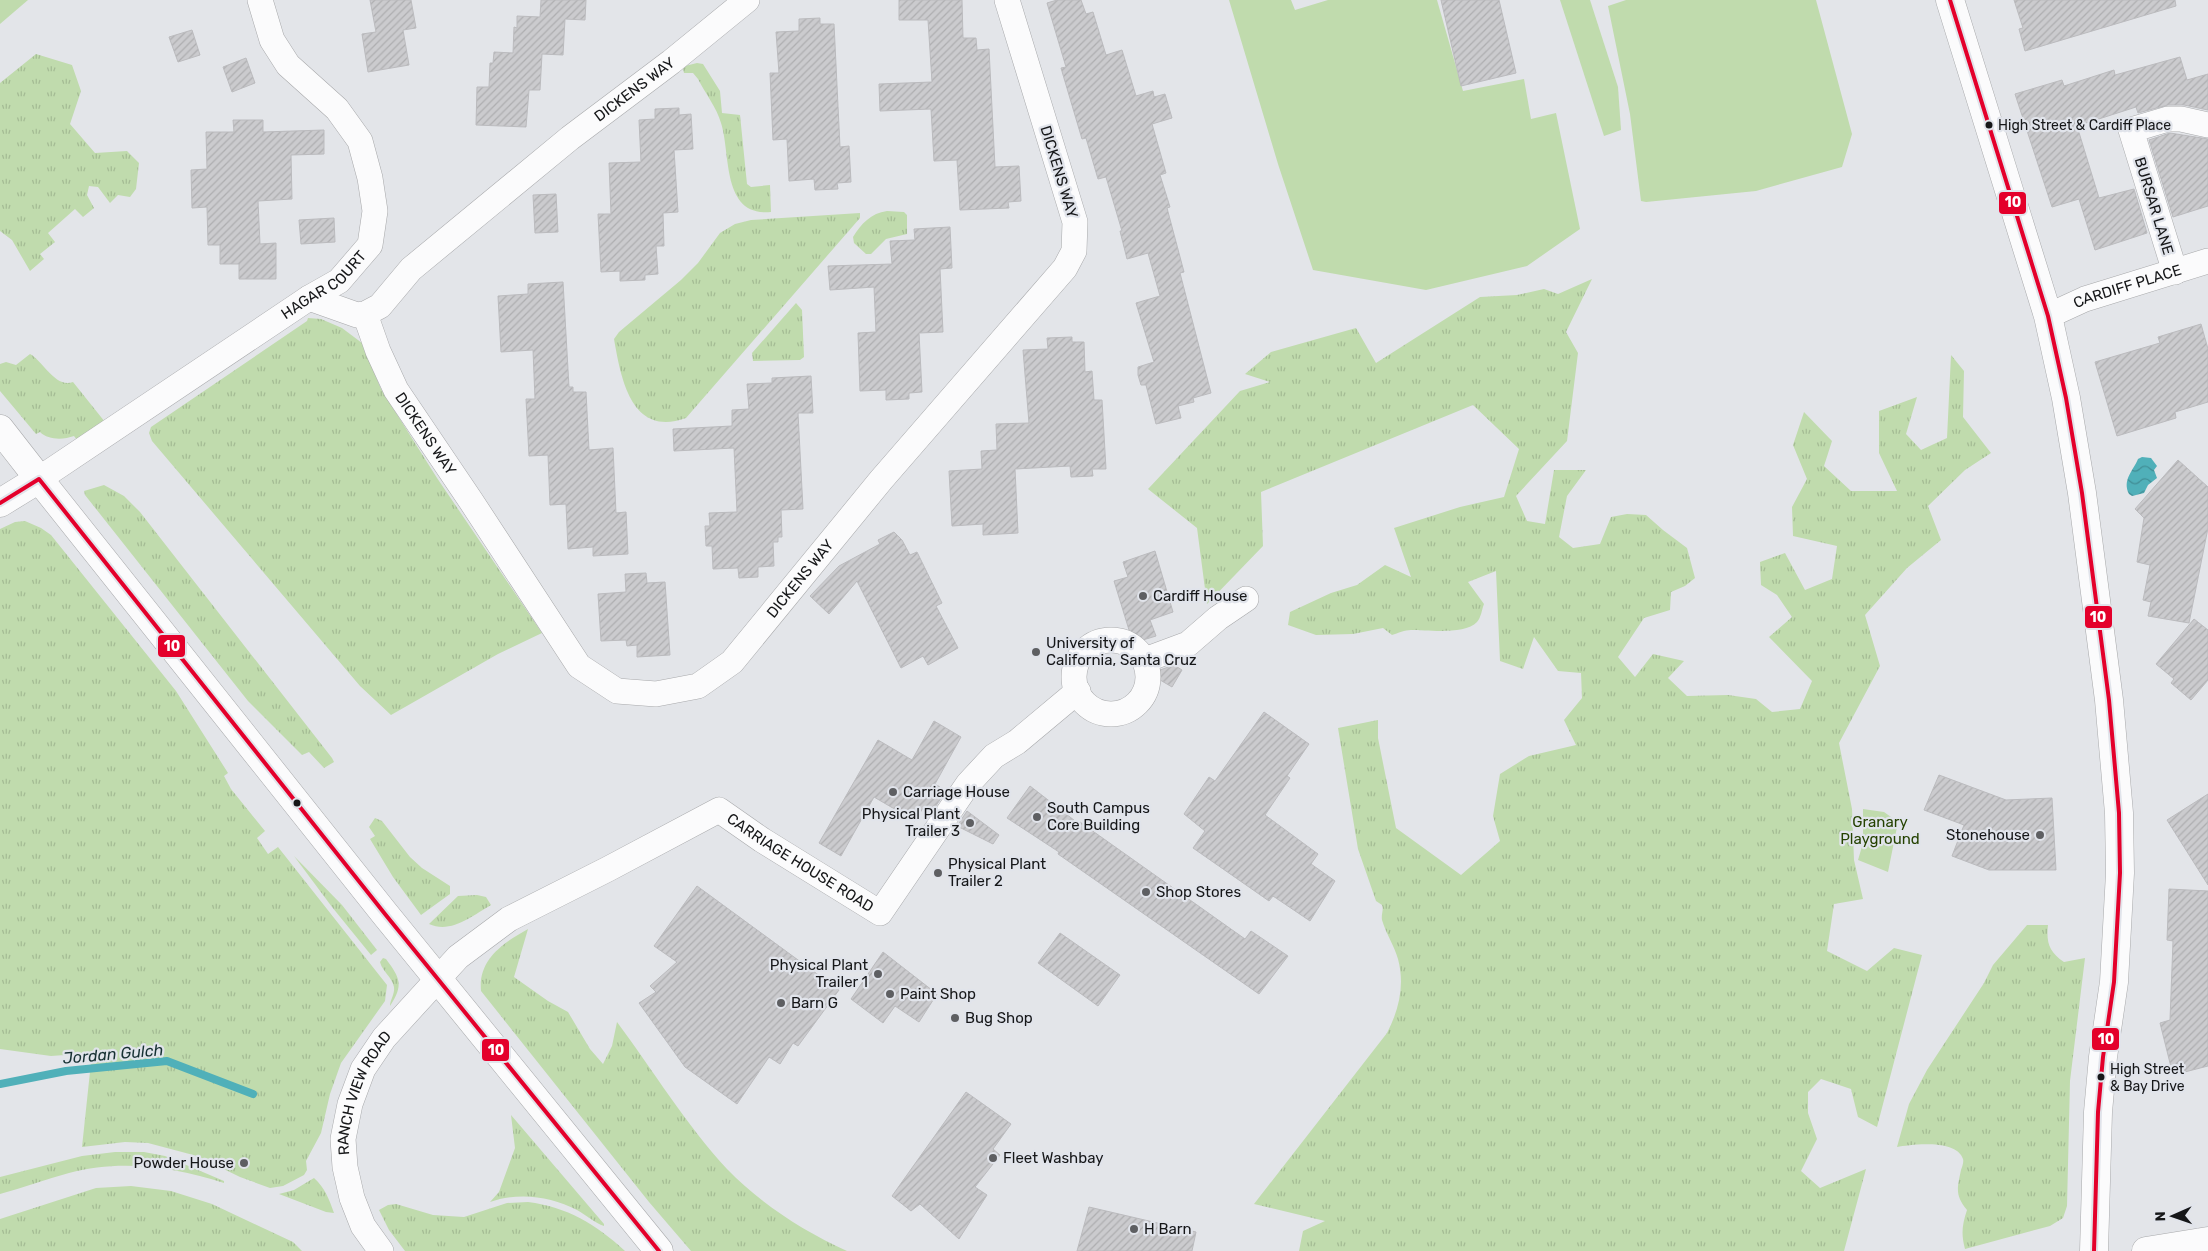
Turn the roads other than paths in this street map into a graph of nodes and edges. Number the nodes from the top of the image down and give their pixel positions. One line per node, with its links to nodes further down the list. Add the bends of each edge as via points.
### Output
1 (260, 0): 8 (street, HAGAR COURT, via 272,40 288,65 337,109 360,141 370,178 374,211 370,245 339,281)
2 (1007, 0): 9 (street, DICKENS WAY, via 1076,222 1074,251 1065,268 881,480 732,662 698,686 656,694 617,692 579,666 396,390)
3 (1950, 0): 10 (main road)
4 (744, 1): 9 (street, DICKENS WAY, via 411,268 380,306)
5 (2208, 125): 7 (street, BURSAR LANE, via 2168,119 2131,130)
6 (2208, 261): 7 (street, CARDIFF PLACE)
7 (2175, 272): 10 (street, CARDIFF PLACE, via 2085,299)
8 (310, 298): 9 (street, via 357,315); 12 (street, HAGAR COURT)
9 (365, 314)
10 (2048, 316): 21 (main road, via 2082,493 2109,700 2119,813 2118,924 2098,1112)
11 (0, 429): 12 (main road)
12 (39, 479): 13 (main road); 17 (main road)
13 (0, 503)
14 (1246, 599): 15 (street, via 1188,644)
15 (1145, 660): 16 (street, via 1132,646 1122,641 1098,642 1080,657 1075,680); 16 (street, via 1146,690 1130,708 1118,713 1094,710)
16 (1078, 691): 17 (street, CARRIAGE HOUSE ROAD, via 1017,742 994,756 968,784 880,914 718,810 509,919 458,957)
17 (438, 978): 19 (street, RANCH VIEW ROAD, via 384,1038 363,1070 350,1104 343,1139 347,1175 357,1213); 20 (main road)
18 (2208, 1241): 22 (main road)
19 (381, 1251)
20 (659, 1251)
21 (2094, 1251)
22 (2146, 1251)

